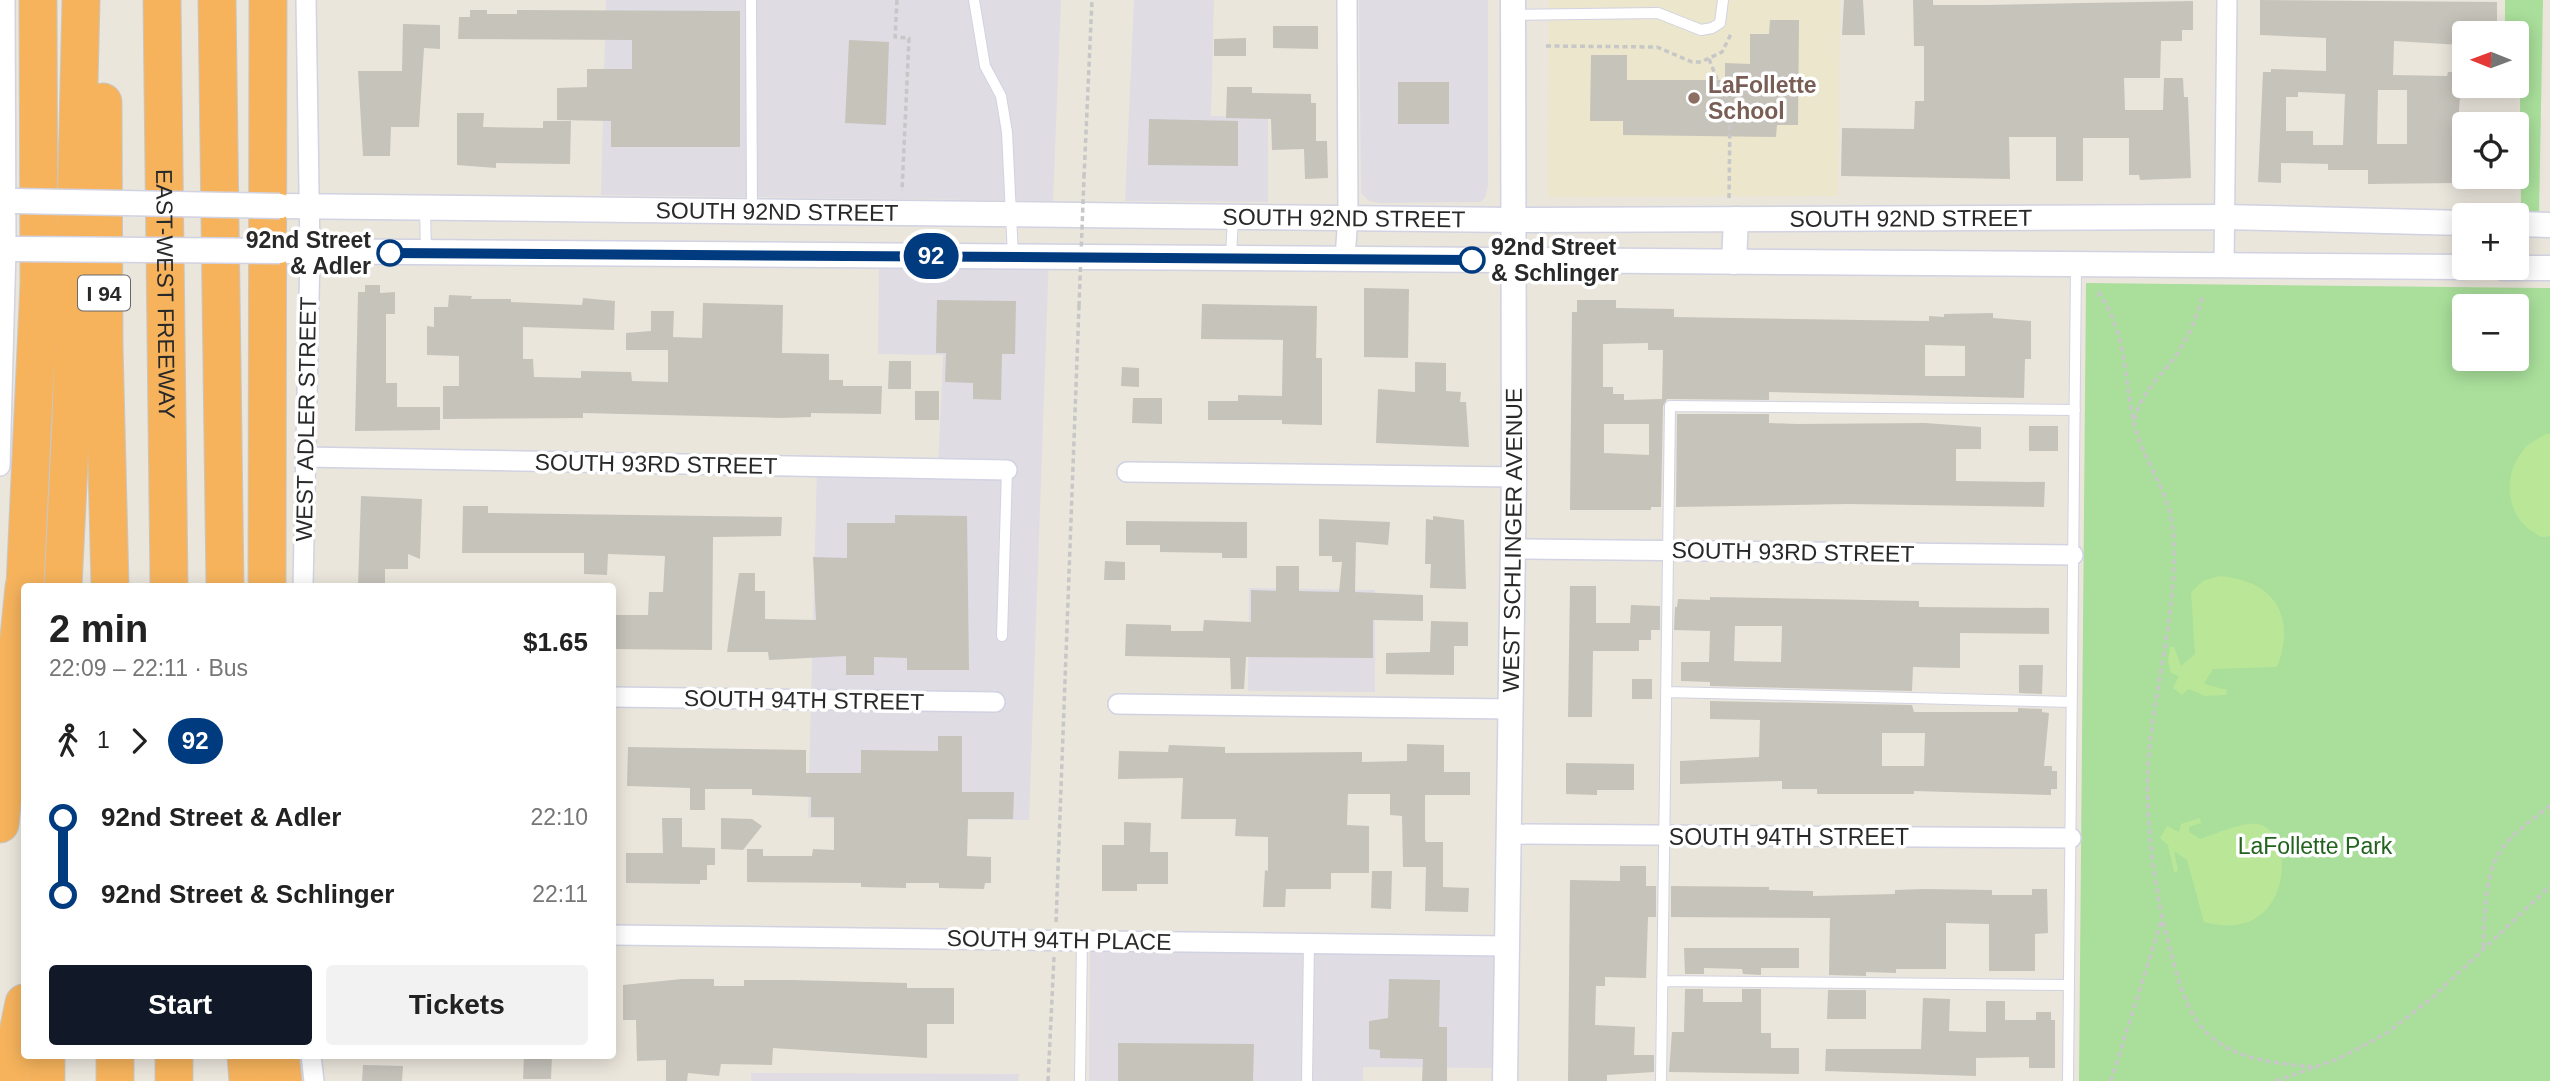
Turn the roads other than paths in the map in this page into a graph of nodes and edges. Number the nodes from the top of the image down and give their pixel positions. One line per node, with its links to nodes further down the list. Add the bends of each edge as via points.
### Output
1 (5, 0): 15 (street)
2 (38, 0): 52 (highway, via 39,284)
3 (81, 0): 53 (highway)
4 (101, 0): 54 (highway, I 94)
5 (162, 0): 55 (highway, EAST-WEST FREEWAY)
6 (217, 0): 56 (highway)
7 (268, 0): 57 (highway)
8 (306, 0): 17 (street, WEST ADLER STREET)
9 (751, 0): 20 (lane)
10 (974, 0): 21 (lane, via 985,66 1001,96)
11 (1347, 0): 23 (street)
12 (1723, 0): 14 (lane, via 1720,23 1700,30 1658,13)
13 (2227, 0): 24 (street)
14 (1513, 7): 25 (street, WEST SCHLINGER AVENUE)
15 (3, 38): 16 (street)
16 (7, 201): 17 (street, SOUTH 92ND STREET, bridge); 29 (street)
17 (309, 207): 18 (street, SOUTH 92ND STREET); 30 (street, WEST ADLER STREET)
18 (425, 208): 20 (street, SOUTH 92ND STREET); 31 (lane)
19 (1732, 209): 24 (street, SOUTH 92ND STREET); 25 (street, SOUTH 92ND STREET); 36 (street)
20 (752, 211): 21 (street, SOUTH 92ND STREET)
21 (1013, 213): 22 (street, SOUTH 92ND STREET); 32 (lane)
22 (1233, 215): 23 (street, SOUTH 92ND STREET); 33 (lane)
23 (1348, 216): 25 (street, SOUTH 92ND STREET); 34 (street)
24 (2224, 217): 26 (street, SOUTH 92ND STREET); 38 (street)
25 (1514, 220): 35 (street, WEST SCHLINGER AVENUE)
26 (2452, 223)
27 (2529, 224): 28 (street)
28 (2550, 225)
29 (7, 249): 30 (street, SOUTH 92ND STREET, bridge); 42 (street)
30 (310, 253): 31 (street, SOUTH 92ND STREET); 44 (street, WEST ADLER STREET)
31 (426, 253): 32 (street, SOUTH 92ND STREET)
32 (1013, 256): 33 (street, SOUTH 92ND STREET)
33 (1231, 257): 34 (street, SOUTH 92ND STREET)
34 (1345, 258): 35 (street, SOUTH 92ND STREET)
35 (1514, 261): 36 (street, SOUTH 92ND STREET); 48 (street, WEST SCHLINGER AVENUE)
36 (1734, 262): 37 (street, SOUTH 92ND STREET)
37 (2076, 265): 38 (street, SOUTH 92ND STREET); 43 (lane)
38 (2224, 266): 39 (street, SOUTH 92ND STREET)
39 (2452, 268)
40 (2529, 268): 41 (street)
41 (2550, 268)
42 (1, 389): 45 (street)
43 (2075, 411): 50 (lane, via 1670,406); 51 (lane)
44 (305, 457): 46 (street, SOUTH 93RD STREET); 58 (street, WEST ADLER STREET)
45 (0, 466)
46 (1007, 470): 60 (lane)
47 (1127, 472): 48 (street)
48 (1514, 477): 49 (street, WEST SCHLINGER AVENUE)
49 (1513, 549): 50 (street, SOUTH 93RD STREET); 66 (street, WEST SCHLINGER AVENUE)
50 (1668, 551): 51 (street, SOUTH 93RD STREET); 61 (lane)
51 (2073, 555): 64 (lane)
52 (24, 583)
53 (63, 583)
54 (110, 583)
55 (169, 583)
56 (225, 583)
57 (267, 583)
58 (303, 583)
59 (21, 617): 67 (highway)
60 (1002, 636)
61 (1666, 692): 64 (lane); 69 (lane)
62 (616, 697): 63 (street, SOUTH 94TH STREET)
63 (995, 702)
64 (2072, 702): 70 (lane)
65 (1118, 704): 66 (street)
66 (1510, 709): 68 (street, WEST SCHLINGER AVENUE)
67 (0, 824)
68 (1508, 834): 69 (street, SOUTH 94TH STREET); 74 (street, WEST SCHLINGER AVENUE)
69 (1665, 836): 70 (street, SOUTH 94TH STREET); 75 (lane)
70 (2071, 838): 76 (lane)
71 (616, 934): 72 (street, SOUTH 94TH PLACE)
72 (1082, 940): 73 (street, SOUTH 94TH PLACE); 93 (lane)
73 (1309, 943): 74 (street, SOUTH 94TH PLACE); 94 (lane)
74 (1506, 946): 95 (street, WEST SCHLINGER AVENUE)
75 (1662, 981): 76 (lane); 96 (lane)
76 (2069, 985): 97 (lane)
77 (21, 1018): 85 (highway)
78 (46, 1059): 86 (highway)
79 (115, 1059): 87 (highway)
80 (174, 1059): 88 (highway)
81 (225, 1059): 89 (highway)
82 (246, 1059): 90 (highway)
83 (280, 1059): 91 (highway)
84 (311, 1059): 92 (street)
85 (8, 1081)
86 (46, 1081)
87 (115, 1081)
88 (174, 1081)
89 (225, 1081)
90 (248, 1081)
91 (283, 1081)
92 (314, 1081)
93 (1080, 1081)
94 (1307, 1081)
95 (1505, 1081)
96 (1661, 1081)
97 (2068, 1081)

